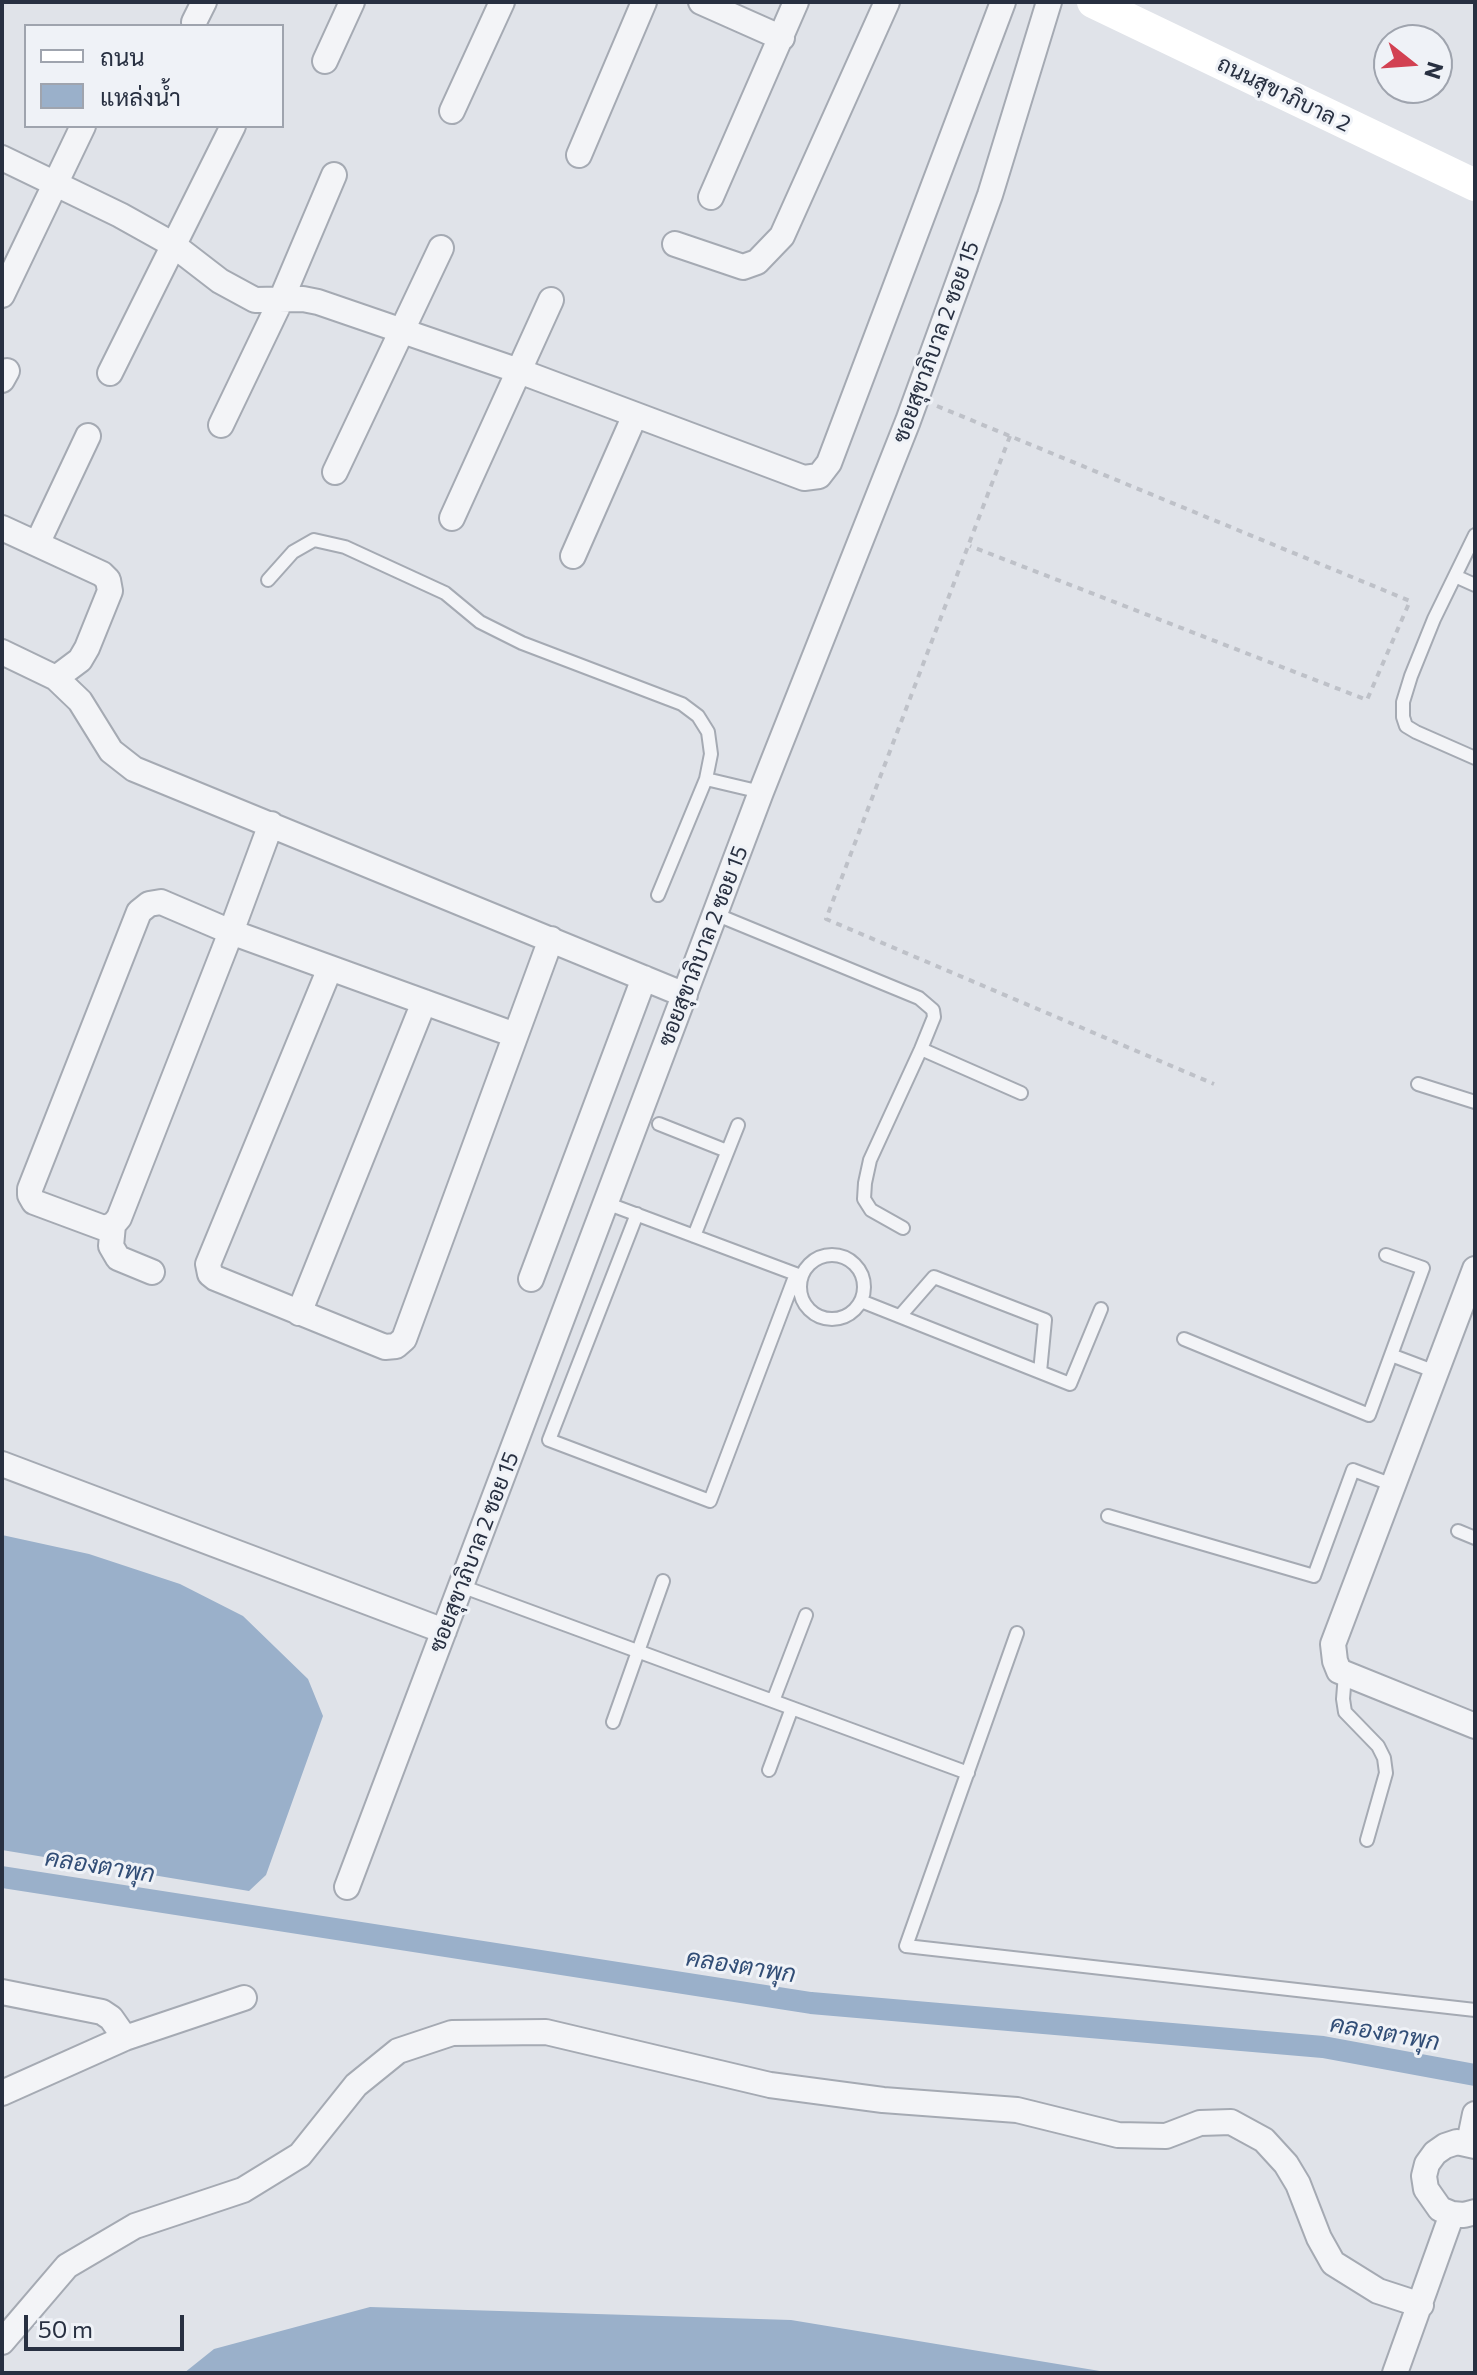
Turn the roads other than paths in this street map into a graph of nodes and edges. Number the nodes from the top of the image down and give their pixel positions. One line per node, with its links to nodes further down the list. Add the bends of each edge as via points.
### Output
1 (352, 2): 11 (street)
2 (502, 2): 12 (street)
3 (644, 2): 15 (street)
4 (701, 2): 10 (street)
5 (796, 2): 10 (street)
6 (887, 2): 22 (street, via 782,236 757,262 743,267)
7 (1003, 2): 30 (street, via 829,463 819,476 804,478)
8 (1049, 2): 46 (street, ซอยสุขาภิบาล 2 ซอย 15, via 990,195 916,398)
9 (1093, 2): 19 (street, ถนนสุขาภิบาล 2)
10 (782, 38): 20 (street)
11 (325, 61)
12 (452, 111)
13 (82, 128): 18 (street)
14 (232, 128): 21 (street)
15 (579, 155)
16 (2, 158): 18 (street)
17 (334, 175): 25 (street)
18 (55, 182): 21 (street); 24 (street)
19 (1475, 185)
20 (711, 197)
21 (172, 244): 25 (street, via 243,294 255,300); 29 (street)
22 (675, 244)
23 (441, 248): 27 (street)
24 (2, 295)
25 (281, 300): 27 (street, via 318,302); 31 (street)
26 (551, 300): 28 (street)
27 (400, 331): 28 (street); 33 (street)
28 (519, 371): 30 (street); 34 (street)
29 (110, 373)
30 (635, 415): 38 (street)
31 (221, 425)
32 (88, 436): 37 (street)
33 (335, 472)
34 (452, 518)
35 (2, 528): 37 (street)
36 (1475, 535): 39 (lane)
37 (37, 544): 43 (street, via 102,574 110,591 80,660)
38 (573, 556)
39 (1455, 576): 41 (lane); 44 (lane, via 1411,676 1403,717 1416,732)
40 (268, 580): 45 (lane, via 293,552 314,540 369,557 445,593 480,622 522,643 682,704 708,732)
41 (1475, 585)
42 (2, 652): 43 (street)
43 (56, 678): 47 (street, via 80,701 111,751 134,769)
44 (1475, 758)
45 (706, 779): 46 (lane); 48 (lane)
46 (761, 792): 49 (street, ซอยสุขาภิบาล 2 ซอย 15)
47 (271, 824): 50 (street); 51 (street)
48 (658, 895)
49 (715, 914): 54 (street, ซอยสุขาภิบาล 2 ซอย 15); 57 (lane, via 928,1003 934,1017)
50 (231, 932): 52 (street); 66 (street); 66 (street, via 161,902 139,912 30,1189 34,1202 104,1228)
51 (551, 939): 53 (street); 56 (street)
52 (330, 968): 55 (street); 76 (street, via 208,1264 215,1278)
53 (644, 978): 54 (street); 73 (street)
54 (685, 995): 64 (street, ซอยสุขาภิบาล 2 ซอย 15)
55 (424, 1002): 56 (street); 76 (street)
56 (515, 1035): 76 (street, via 404,1339 385,1347)
57 (921, 1049): 59 (lane); 67 (lane, via 870,1160 865,1183 864,1199 871,1210)
58 (1418, 1084): 60 (lane)
59 (1021, 1093)
60 (1475, 1102)
61 (659, 1124): 63 (lane)
62 (738, 1125): 63 (lane)
63 (727, 1151): 68 (lane)
64 (606, 1203): 65 (lane); 88 (street, ซอยสุขาภิบาล 2 ซอย 15)
65 (637, 1214): 68 (lane); 72 (lane, via 549,1440 578,1451 710,1501)
66 (113, 1225): 71 (street, via 111,1246 118,1258)
67 (903, 1228)
68 (694, 1236): 72 (lane)
69 (1386, 1255): 79 (lane, via 1423,1268)
70 (1475, 1269): 81 (street)
71 (152, 1272)
72 (798, 1275): 74 (lane, via 802,1301 817,1316 847,1316); 74 (lane, via 822,1255 844,1256 861,1271)
73 (531, 1279)
74 (861, 1301): 77 (lane)
75 (1101, 1309): 80 (lane, via 1070,1384)
76 (299, 1313)
77 (900, 1316): 80 (lane); 80 (lane, via 934,1277 1045,1320)
78 (1184, 1339): 79 (lane, via 1369,1415)
79 (1391, 1355): 81 (lane)
80 (1040, 1372)
81 (1436, 1372): 83 (street)
82 (2, 1464): 90 (street)
83 (1393, 1485): 84 (lane, via 1353,1470 1314,1576); 93 (street, via 1333,1644 1339,1671)
84 (1108, 1516)
85 (1458, 1531): 86 (lane)
86 (1475, 1538)
87 (663, 1581): 92 (lane)
88 (461, 1586): 90 (street, ซอยสุขาภิบาล 2 ซอย 15); 92 (lane)
89 (806, 1615): 94 (lane)
90 (444, 1631): 101 (street, ซอยสุขาภิบาล 2 ซอย 15)
91 (1017, 1633): 99 (lane)
92 (638, 1651): 94 (lane); 96 (lane)
93 (1345, 1674): 97 (street); 100 (lane, via 1345,1712 1378,1746 1386,1773)
94 (773, 1701): 95 (lane)
95 (792, 1708): 98 (lane); 99 (lane)
96 (613, 1722)
97 (1475, 1726)
98 (769, 1770)
99 (968, 1773): 104 (lane, via 906,1946)
100 (1367, 1840)
101 (347, 1887)
102 (2, 1992): 105 (street, via 102,2012)
103 (244, 1998): 105 (street)
104 (1475, 2010)
105 (125, 2038): 106 (street)
106 (2, 2093)
107 (1475, 2114): 108 (street)
108 (1472, 2144): 109 (street, via 1445,2146 1427,2164 1424,2176 1440,2209)
109 (1464, 2213): 110 (street)
110 (1421, 2305): 111 (street, via 1378,2291 1333,2263 1286,2164 1264,2140 1231,2122 1200,2123 1166,2136 1118,2135 1017,2110 770,2085 546,2032 452,2033 398,2051 356,2085 300,2155 243,2190 135,2226 67,2266); 112 (street)
111 (2, 2342)
112 (1395, 2373)

